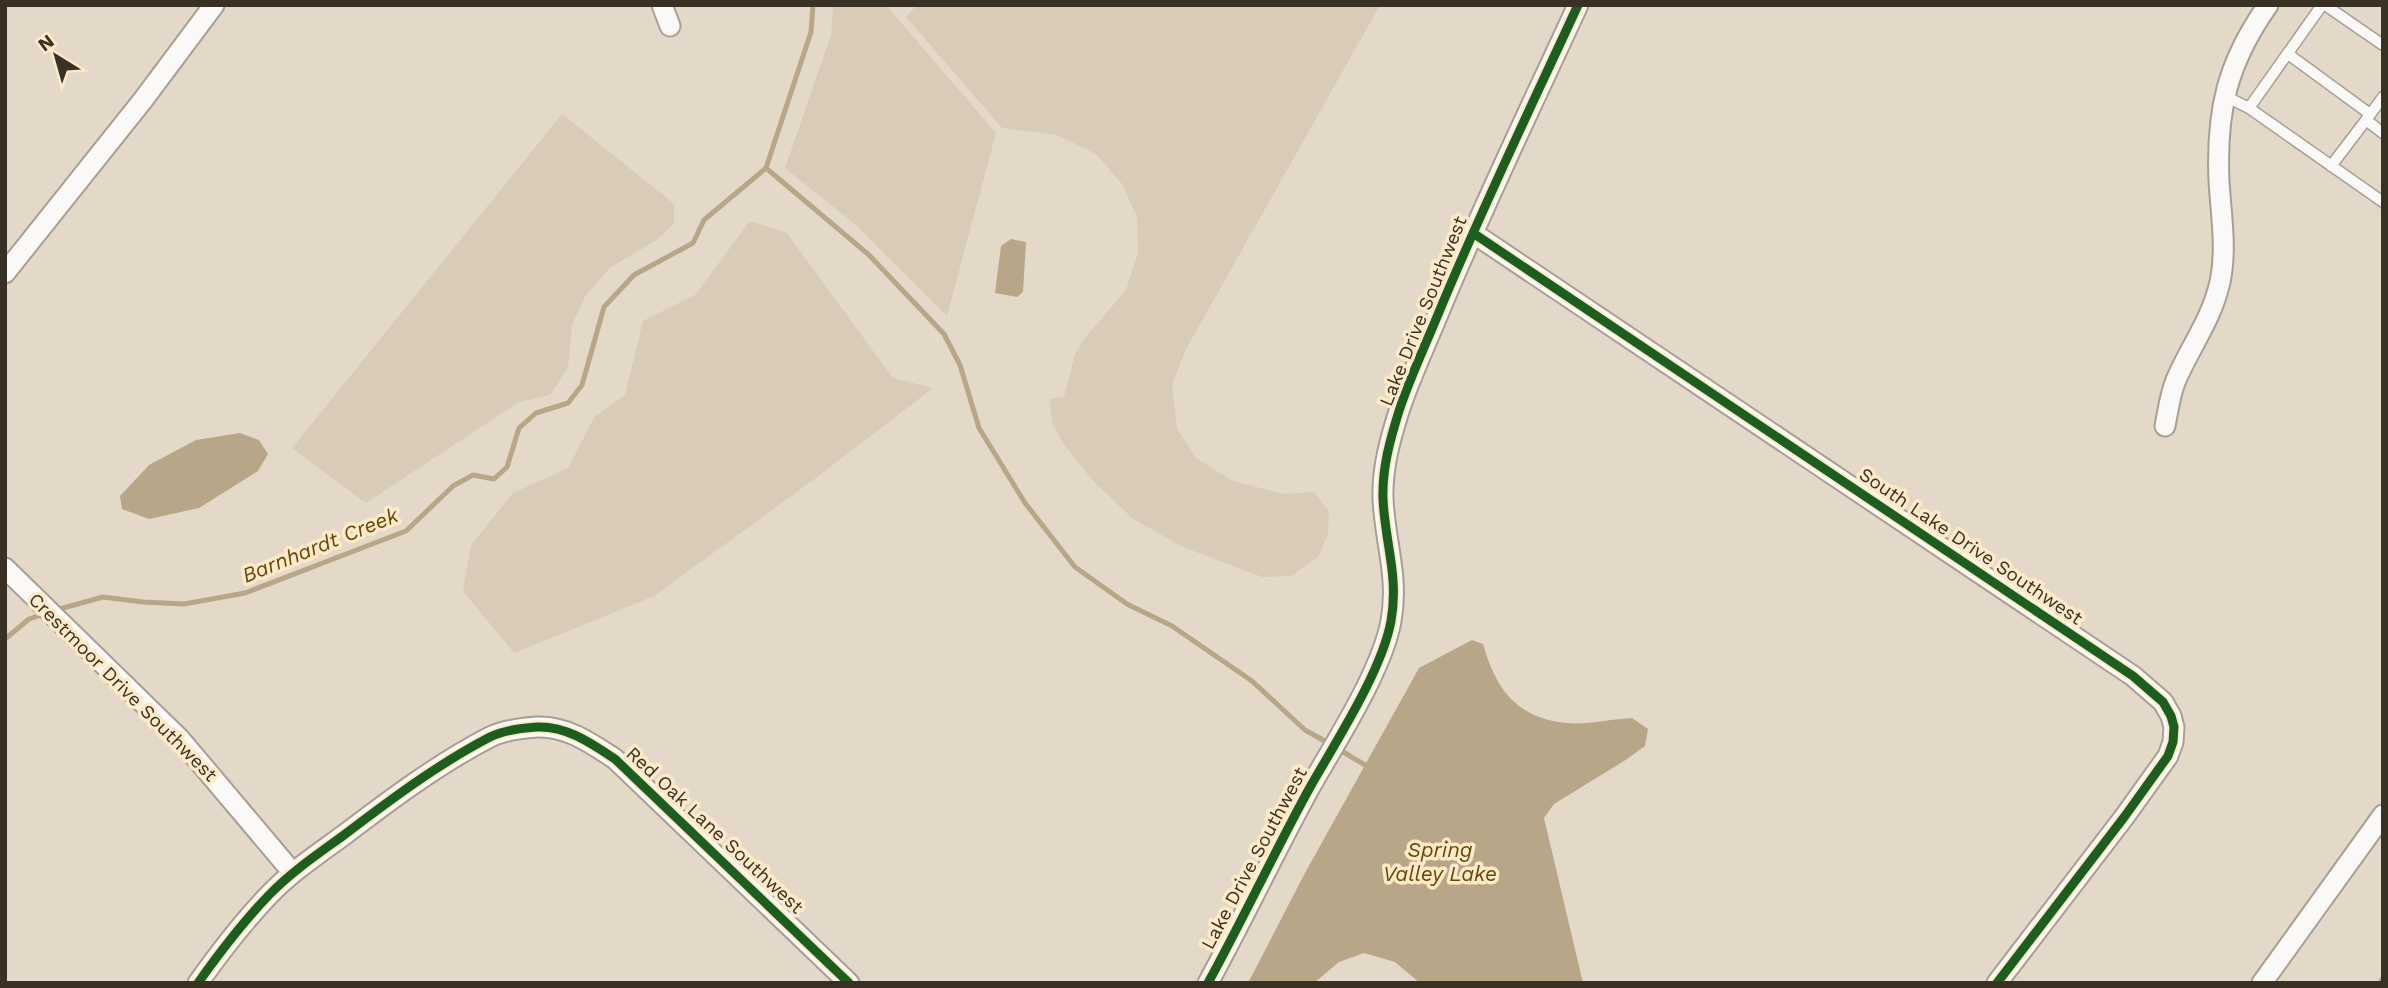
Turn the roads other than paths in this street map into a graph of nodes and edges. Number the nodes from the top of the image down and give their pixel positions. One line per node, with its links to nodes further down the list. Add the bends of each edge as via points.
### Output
1 (214, 5): 17 (street)
2 (662, 5): 6 (street)
3 (1578, 5): 16 (street, Lake Drive Southwest)
4 (2269, 5): 9 (street, via 2240,51)
5 (2323, 5): 7 (lane); 8 (lane)
6 (670, 26)
7 (2383, 46)
8 (2288, 54): 11 (lane); 12 (lane)
9 (2225, 95): 11 (lane); 18 (street, via 2219,180 2220,281 2199,340 2176,380)
10 (2383, 97): 12 (lane)
11 (2249, 108): 14 (lane)
12 (2368, 117): 13 (lane); 14 (lane)
13 (2383, 133)
14 (2331, 166): 15 (lane)
15 (2383, 202)
16 (1473, 233): 24 (street, Lake Drive Southwest, via 1401,407 1386,457 1383,501 1395,596 1384,644 1366,687); 25 (street, South Lake Drive Southwest, via 2133,676 2163,702 2174,727 2168,756)
17 (5, 273)
18 (2165, 426)
19 (5, 568): 21 (street, Crestmoor Drive Southwest, via 180,739)
20 (2383, 815): 26 (street)
21 (293, 873): 22 (street, Red Oak Lane Southwest, via 239,929); 23 (street, Red Oak Lane Southwest, via 385,804 492,736 515,729 561,730 581,737 639,780)
22 (198, 983)
23 (849, 983)
24 (1208, 983)
25 (1997, 983)
26 (2262, 983)

